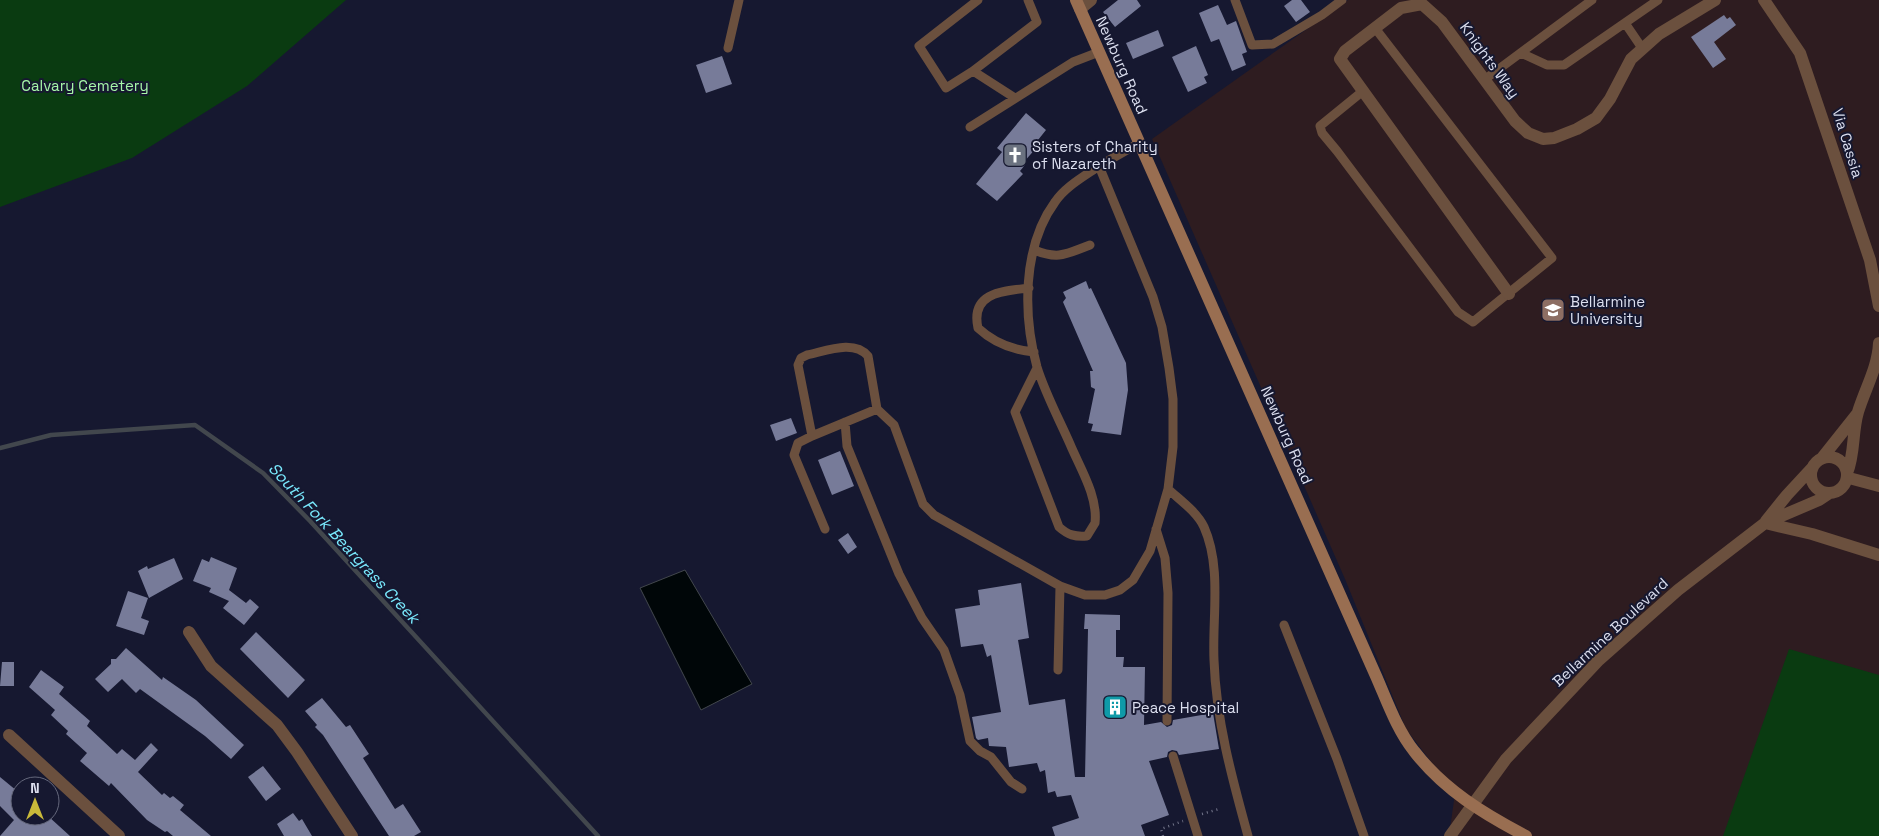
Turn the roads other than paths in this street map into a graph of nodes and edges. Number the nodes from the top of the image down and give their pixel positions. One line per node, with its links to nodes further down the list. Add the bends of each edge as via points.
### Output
1 (739, 0): 14 (lane)
2 (978, 0): 18 (lane, via 919,46 946,88)
3 (1028, 0): 18 (lane, via 1037,22)
4 (1091, 0): 11 (street)
5 (1234, 0): 6 (lane, via 1252,45 1274,44)
6 (1342, 0)
7 (1592, 0): 17 (lane)
8 (1658, 0): 12 (lane)
9 (1715, 0): 15 (street, Knights Way)
10 (1764, 0): 29 (street, Via Cassia, via 1800,53 1870,260)
11 (1078, 4): 16 (main road, Newburg Road)
12 (1624, 23): 15 (lane); 17 (lane, via 1558,66 1547,65)
13 (1376, 28): 19 (street, Knights Way, via 1401,8 1422,4 1442,22); 20 (street, Knights Way, via 1345,51 1340,59); 28 (lane, via 1552,258)
14 (728, 48)
15 (1642, 48): 19 (street, Knights Way, via 1631,58 1610,99 1596,118 1554,138 1543,139 1528,133)
16 (1099, 52): 21 (lane, via 1073,62); 23 (main road, Newburg Road)
17 (1521, 52): 19 (lane)
18 (973, 71): 21 (lane)
19 (1484, 80)
20 (1363, 91): 28 (street, Knights Way); 28 (lane, via 1320,126 1322,133 1458,312 1473,322)
21 (1016, 98): 22 (lane)
22 (970, 127)
23 (1139, 143): 24 (lane); 55 (main road, Newburg Road, via 1404,735 1413,751 1436,776)
24 (1098, 166): 26 (lane, via 1055,201 1041,225); 41 (lane, via 1153,297 1162,327 1173,399 1173,447)
25 (1090, 245): 26 (lane, via 1060,256)
26 (1034, 250): 27 (lane)
27 (1029, 288): 31 (lane, via 1028,324); 31 (lane, via 989,296 982,302 976,320 978,328 1001,344 1015,350)
28 (1509, 294)
29 (1879, 306)
30 (1879, 343): 34 (street, via 1878,356)
31 (1034, 352): 32 (lane)
32 (1037, 368): 32 (lane, via 1015,412 1059,526 1067,533 1087,536 1095,523 1092,497)
33 (876, 409): 35 (lane); 36 (lane, via 868,356 863,350 854,346 807,355 798,365); 47 (lane, via 894,426 923,504 934,515)
34 (1857, 414): 37 (street); 39 (street)
35 (845, 422): 36 (lane); 54 (lane, via 847,446 892,558 922,618 944,650 960,695 970,741)
36 (812, 436): 44 (lane, via 798,443 794,455)
37 (1822, 458): 38 (street); 39 (street, via 1837,459 1846,467)
38 (1812, 468): 42 (street, via 1814,485); 43 (street)
39 (1848, 476): 40 (street); 42 (street, via 1840,490)
40 (1879, 486)
41 (1168, 489): 45 (lane); 59 (lane, via 1204,526 1212,555 1214,661 1219,709 1228,764)
42 (1828, 494): 43 (street, Bellarmine Boulevard)
43 (1765, 523): 46 (street); 55 (street, Bellarmine Boulevard, via 1678,590 1599,660 1506,759)
44 (825, 529)
45 (1156, 529): 47 (lane, via 1150,552 1133,580 1120,590 1105,596 1085,595); 51 (lane, via 1166,558)
46 (1879, 555)
47 (1060, 586): 50 (lane)
48 (1284, 625): 60 (lane)
49 (189, 632): 57 (street, via 212,666 276,726 297,752)
50 (1058, 670)
51 (1167, 721)
52 (9, 735): 56 (street)
53 (1173, 756): 58 (lane)
54 (1022, 789)
55 (1472, 805): 61 (street, Bellarmine Boulevard); 62 (main road, Newburg Road)
56 (119, 836)
57 (352, 836)
58 (1198, 836)
59 (1248, 836)
60 (1364, 836)
61 (1450, 836)
62 (1526, 836)

